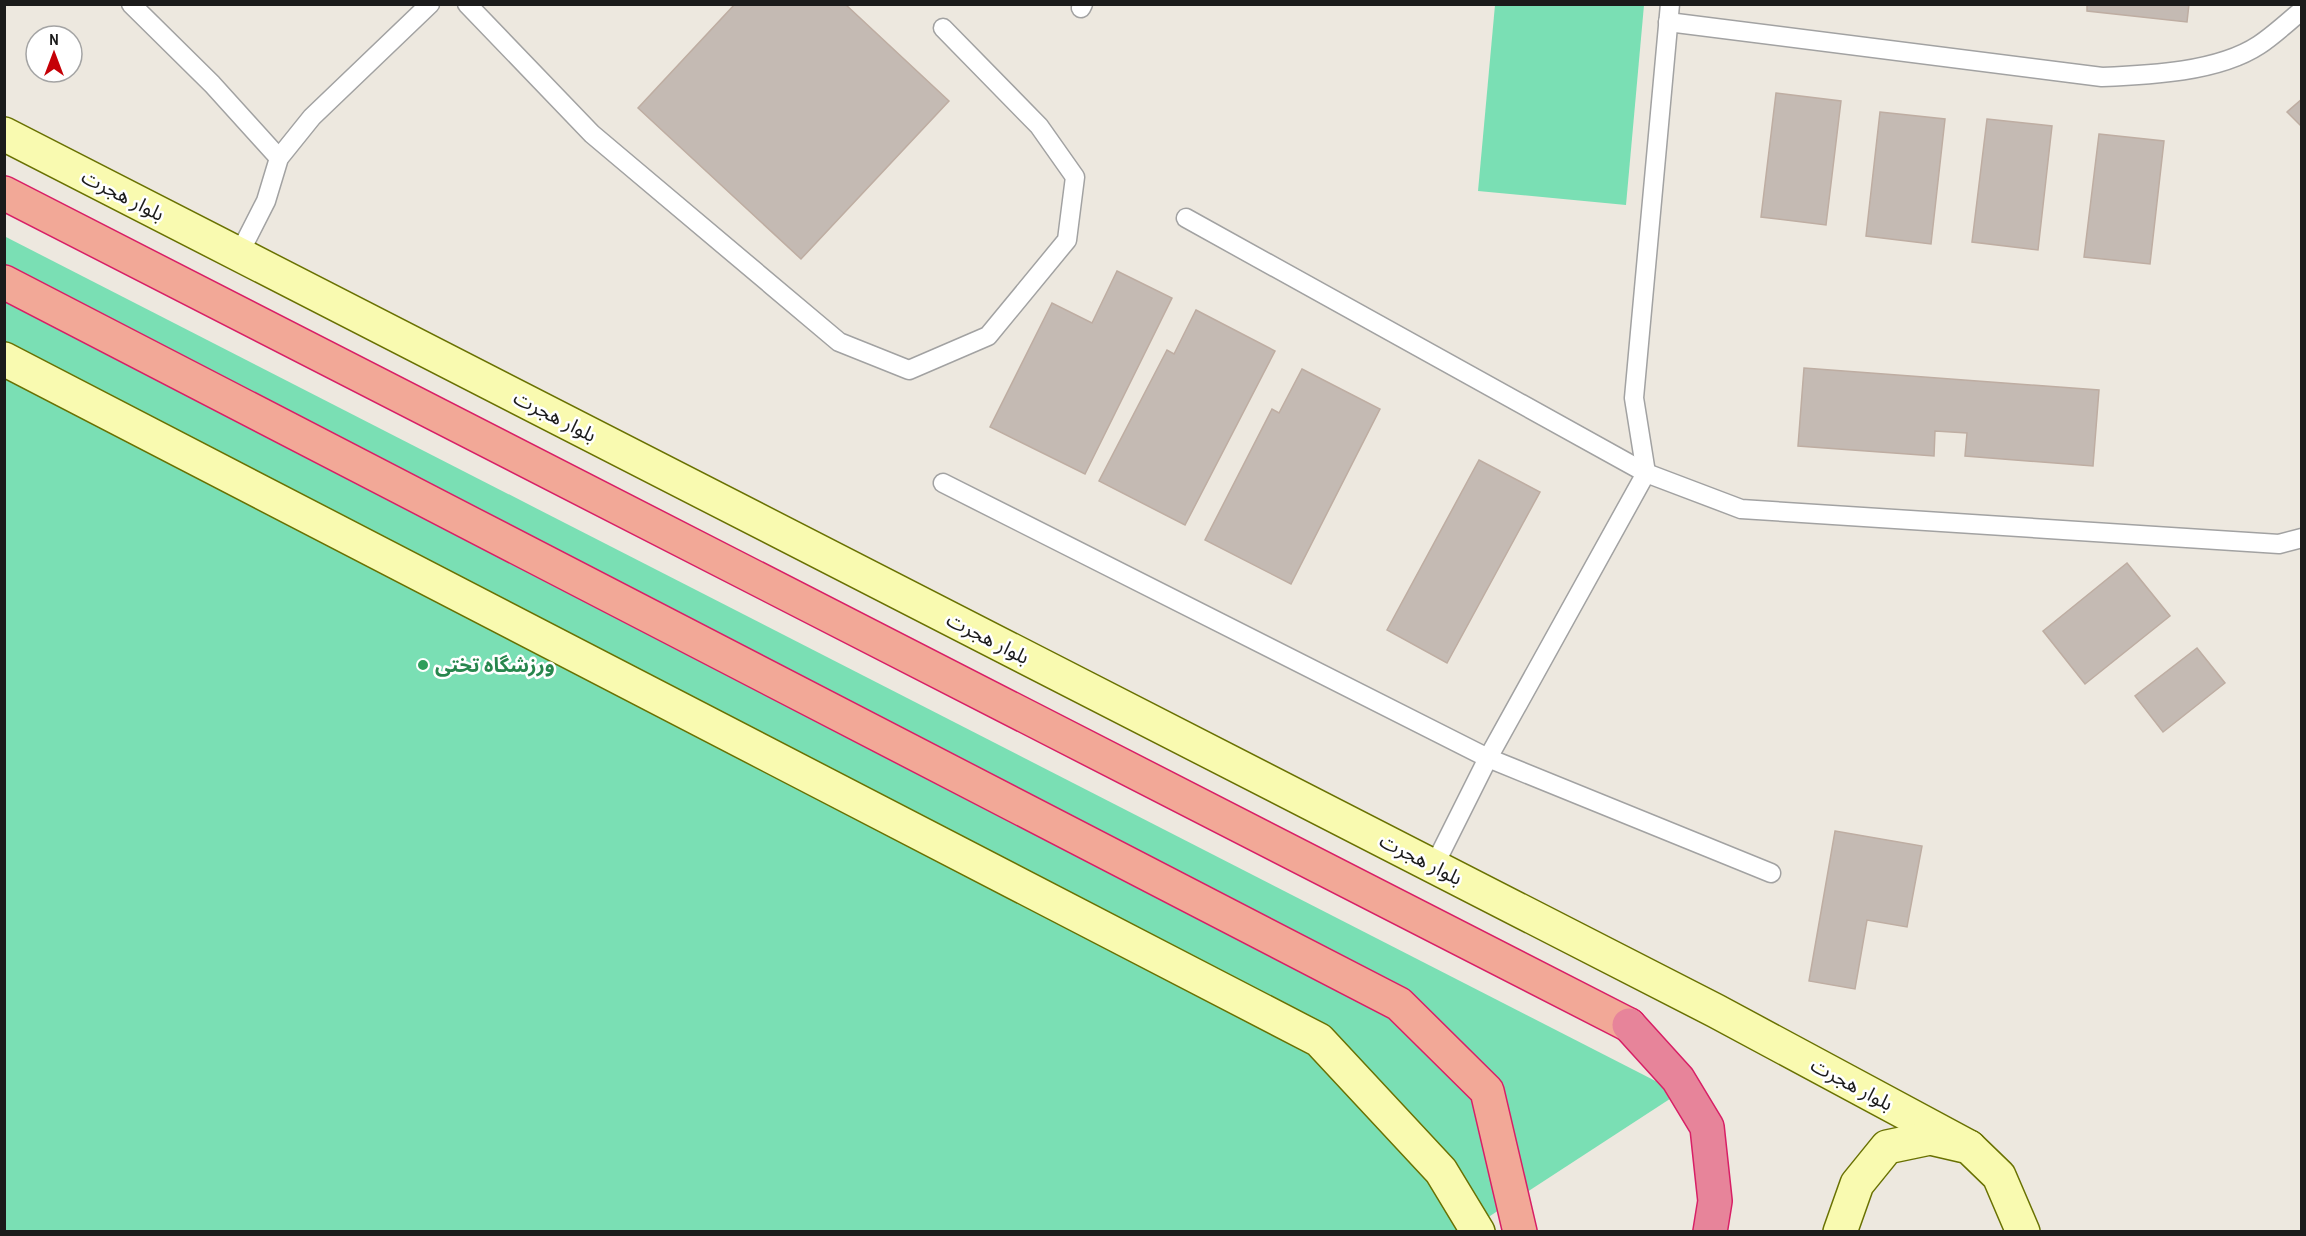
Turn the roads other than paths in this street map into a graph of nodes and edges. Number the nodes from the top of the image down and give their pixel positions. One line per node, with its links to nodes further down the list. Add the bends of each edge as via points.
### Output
1 (131, 4): 8 (lane)
2 (430, 4): 8 (lane, via 312,117)
3 (467, 4): 6 (lane, via 592,134 839,342 909,370 988,336 1067,240 1075,177 1040,126)
4 (2301, 10): 5 (lane, via 2258,46 2211,65 2102,77)
5 (1669, 13): 14 (lane, via 1634,398)
6 (943, 28)
7 (4, 134): 11 (main road, بلوار هجرت)
8 (279, 158): 11 (lane, via 266,201)
9 (4, 193): 24 (highway, via 1629,1025 1678,1079 1707,1127 1715,1201)
10 (1186, 218): 14 (lane)
11 (239, 254): 18 (main road, بلوار هجرت)
12 (4, 282): 23 (highway, via 1399,1004 1487,1091)
13 (4, 359): 22 (main road, via 1319,1040 1441,1171)
14 (1646, 473): 16 (lane, via 1741,509 2279,544); 17 (lane)
15 (943, 483): 17 (lane)
16 (2301, 538)
17 (1488, 758): 18 (lane); 19 (lane)
18 (1434, 866): 20 (main road, بلوار هجرت)
19 (1771, 873)
20 (1969, 1147): 21 (main road, بلوار هجرت, via 1999,1176); 25 (main road, via 1930,1138 1887,1147 1857,1184)
21 (2024, 1227)
22 (1478, 1232)
23 (1520, 1232)
24 (1710, 1232)
25 (1840, 1232)

